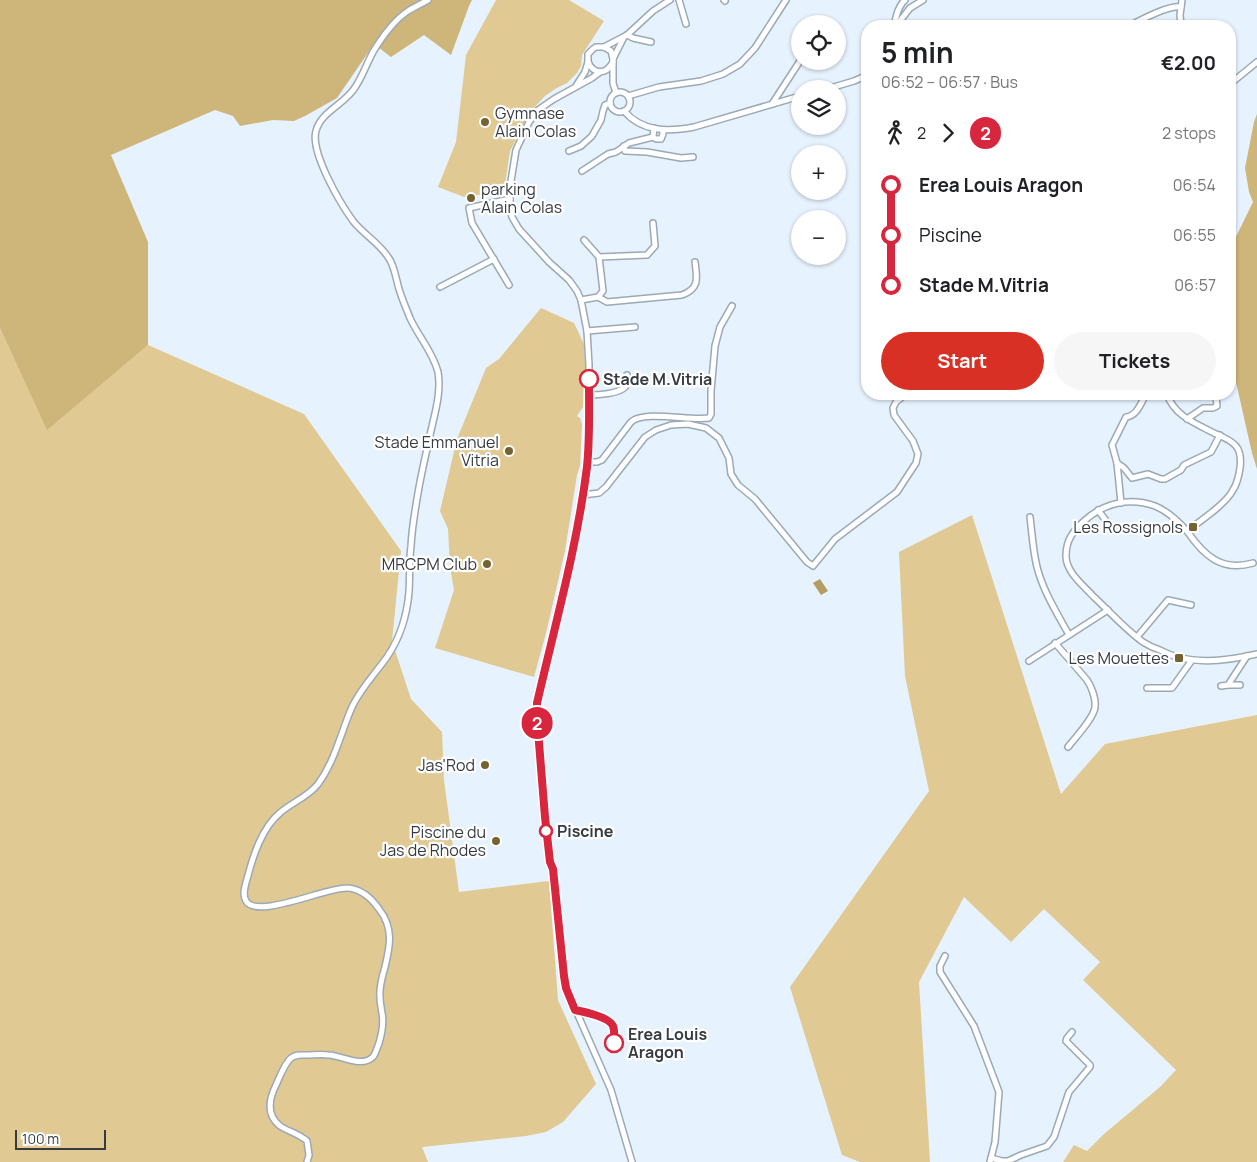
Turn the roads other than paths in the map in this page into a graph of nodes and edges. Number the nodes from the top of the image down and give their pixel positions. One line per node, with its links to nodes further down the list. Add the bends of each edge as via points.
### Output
1 (428, 0): 90 (street, via 394,23 355,88 318,124 314,142 320,162 341,203 355,223 389,258 408,314 436,366 439,387 417,498 410,547 407,608 402,628 394,646 352,707 332,760 318,784 279,813 269,825 255,853 244,890 246,902 263,908 346,887 367,896 387,923 390,945 380,987 383,1022 376,1053 364,1062 330,1055 290,1058 271,1096 272,1117 280,1126 306,1141)
2 (670, 0): 15 (street)
3 (679, 0): 14 (street)
4 (786, 0): 29 (street, via 755,48 740,64 724,74)
5 (905, 0): 8 (street, via 906,6); 10 (street)
6 (923, 0): 8 (street)
7 (1182, 0): 9 (street)
8 (913, 4): 11 (street)
9 (1181, 7): 12 (street, via 1171,7); 13 (street)
10 (896, 20)
11 (899, 20)
12 (1140, 20)
13 (1181, 20)
14 (686, 24)
15 (626, 36): 16 (street); 17 (street); 18 (street)
16 (651, 42)
17 (604, 47): 18 (street, via 611,51); 19 (street, via 590,51)
18 (613, 61): 22 (street); 25 (street)
19 (588, 62): 22 (street, via 592,69); 27 (street)
20 (1257, 62): 24 (street)
21 (794, 70): 32 (street)
22 (602, 71): 25 (street); 27 (street)
23 (861, 78): 26 (street)
24 (1236, 79)
25 (613, 82): 28 (street)
26 (846, 84)
27 (576, 87): 41 (street, via 538,110 529,122 516,150)
28 (616, 93): 29 (street); 31 (street)
29 (628, 96): 33 (street, via 629,105)
30 (791, 99): 32 (street)
31 (610, 103): 33 (street, via 615,111); 38 (street, via 605,105 592,136 581,146)
32 (772, 104): 35 (street, via 694,127)
33 (624, 111): 34 (street, via 637,123)
34 (654, 128): 35 (street); 36 (street)
35 (663, 130): 36 (street, via 661,139)
36 (653, 137): 37 (street)
37 (624, 146): 39 (street, via 625,151); 40 (street)
38 (568, 150)
39 (693, 157)
40 (582, 171)
41 (510, 199): 45 (street, via 469,208 472,223); 50 (street, via 512,218 519,229 568,280)
42 (652, 222): 44 (street, via 655,246 647,255)
43 (584, 240): 44 (street)
44 (599, 257): 49 (street, via 603,291)
45 (494, 259): 47 (street); 48 (street)
46 (695, 262): 49 (street, via 696,284 682,296 607,302)
47 (509, 285)
48 (440, 287)
49 (598, 297): 50 (street)
50 (581, 300): 53 (street)
51 (732, 306): 62 (street, via 720,327 715,346 709,418 634,418 602,460)
52 (635, 327): 53 (street)
53 (587, 331): 55 (street)
54 (627, 375): 55 (street, via 627,383 620,390)
55 (589, 395): 62 (street)
56 (898, 400): 64 (street, via 893,408 894,416 913,441 918,454 916,463 897,492 835,539 813,566 755,499 738,485 719,438 706,428 688,424 656,430 645,437 606,487 599,493)
57 (1143, 400): 63 (street, via 1136,413 1126,417 1112,446)
58 (1169, 400): 60 (street)
59 (1216, 400): 60 (street, via 1217,406 1203,408)
60 (1187, 419): 61 (street)
61 (1220, 435): 63 (street, via 1211,452 1165,479 1148,474 1132,478); 69 (street, via 1232,442 1239,452 1236,485 1225,502)
62 (587, 462): 64 (street)
63 (1117, 463): 65 (street)
64 (583, 495): 91 (street, via 537,703 541,778 566,988 611,1090)
65 (1120, 503): 66 (street); 69 (street, via 1144,503 1162,509)
66 (1098, 510): 68 (street); 74 (street, via 1072,533 1066,557 1071,572)
67 (1030, 517): 75 (street, via 1040,576)
68 (1113, 530)
69 (1188, 531): 70 (street, via 1211,558 1243,566)
70 (1253, 563)
71 (1163, 594): 72 (street)
72 (1168, 600): 73 (street); 76 (street)
73 (1191, 605)
74 (1108, 610): 75 (street); 76 (street)
75 (1069, 635): 77 (street)
76 (1137, 637): 80 (street, via 1152,647)
77 (1056, 643): 81 (street); 86 (street, via 1090,684 1095,702 1086,724)
78 (1257, 654): 79 (street)
79 (1247, 656): 80 (street); 84 (street)
80 (1192, 660): 85 (street, via 1172,688)
81 (1029, 661)
82 (1240, 685): 84 (street)
83 (1222, 686): 84 (street)
84 (1228, 686)
85 (1147, 688)
86 (1068, 747)
87 (945, 956): 89 (street, via 940,972 974,1026 998,1092)
88 (1072, 1032): 89 (street, via 1066,1041 1090,1067 1069,1092 1050,1143 1008,1161)
89 (991, 1160)
90 (307, 1162)
91 (632, 1162)

